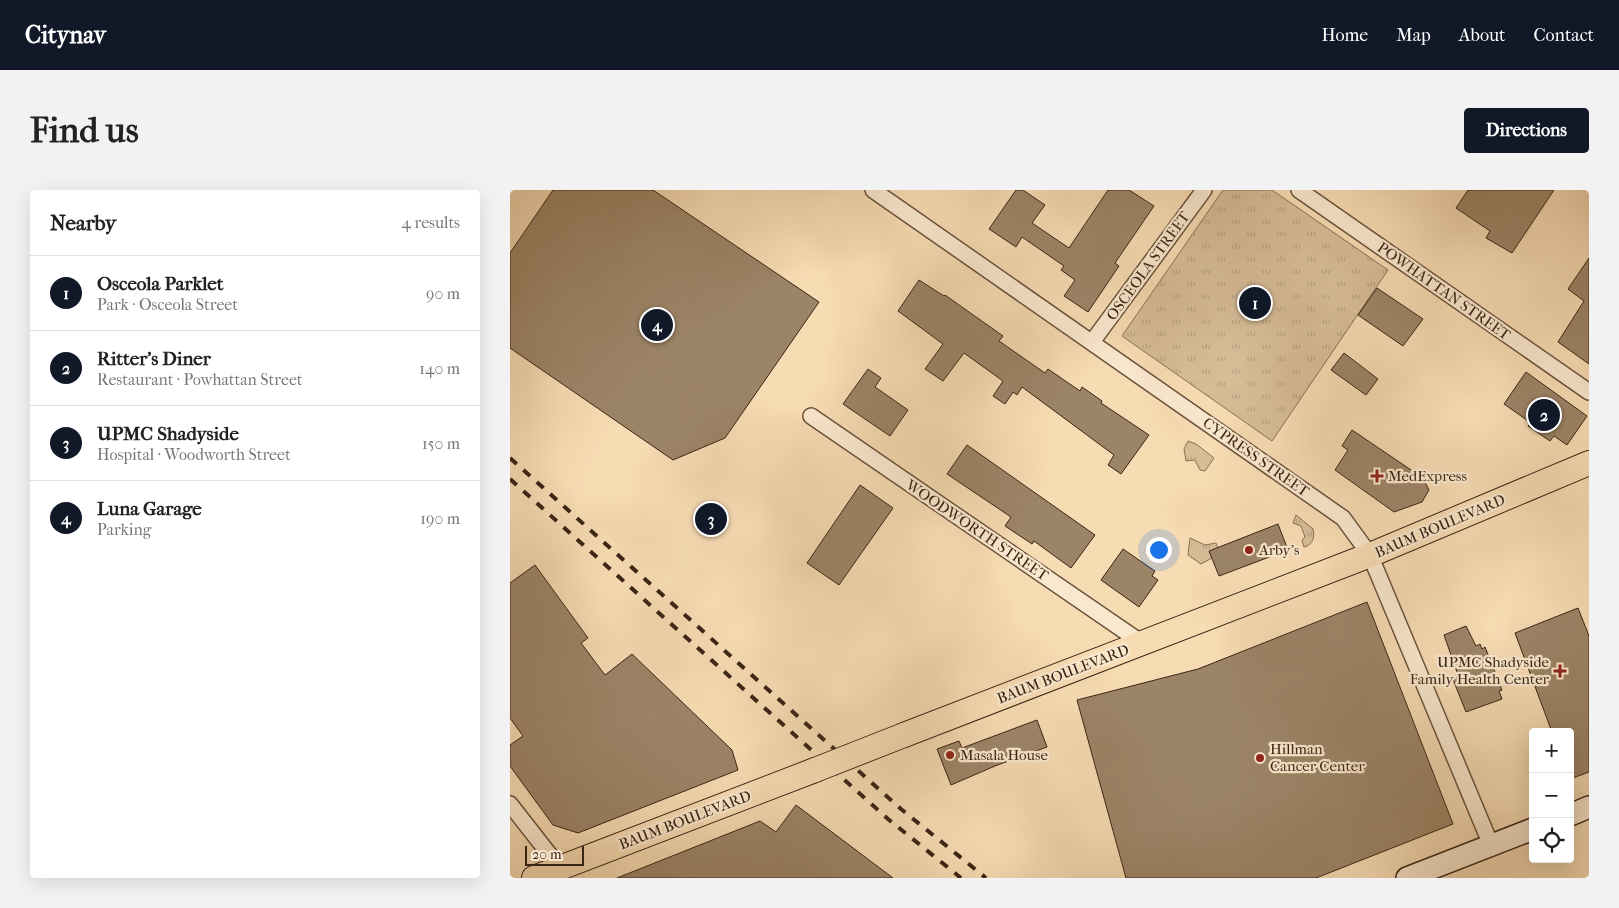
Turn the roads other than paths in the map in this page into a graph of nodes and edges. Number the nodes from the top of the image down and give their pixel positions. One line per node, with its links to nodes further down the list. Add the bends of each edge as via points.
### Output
1 (1204, 190): 4 (street, OSCEOLA STREET)
2 (1299, 190): 5 (street, POWHATTAN STREET)
3 (876, 191): 4 (street, CYPRESS STREET)
4 (1092, 342): 8 (street, CYPRESS STREET, via 1343,518)
5 (1589, 392)
6 (811, 416): 9 (street, WOODWORTH STREET)
7 (1589, 463): 8 (main road, BAUM BOULEVARD)
8 (1370, 555): 9 (main road, BAUM BOULEVARD); 14 (street, CYPRESS STREET)
9 (1142, 643): 15 (main road, BAUM BOULEVARD, bridge)
10 (510, 804): 15 (street)
11 (1589, 807): 12 (main road)
12 (1574, 813)
13 (1529, 831): 14 (main road)
14 (1491, 845): 17 (main road)
15 (563, 873): 16 (main road, BAUM BOULEVARD)
16 (534, 878)
17 (1407, 878)

